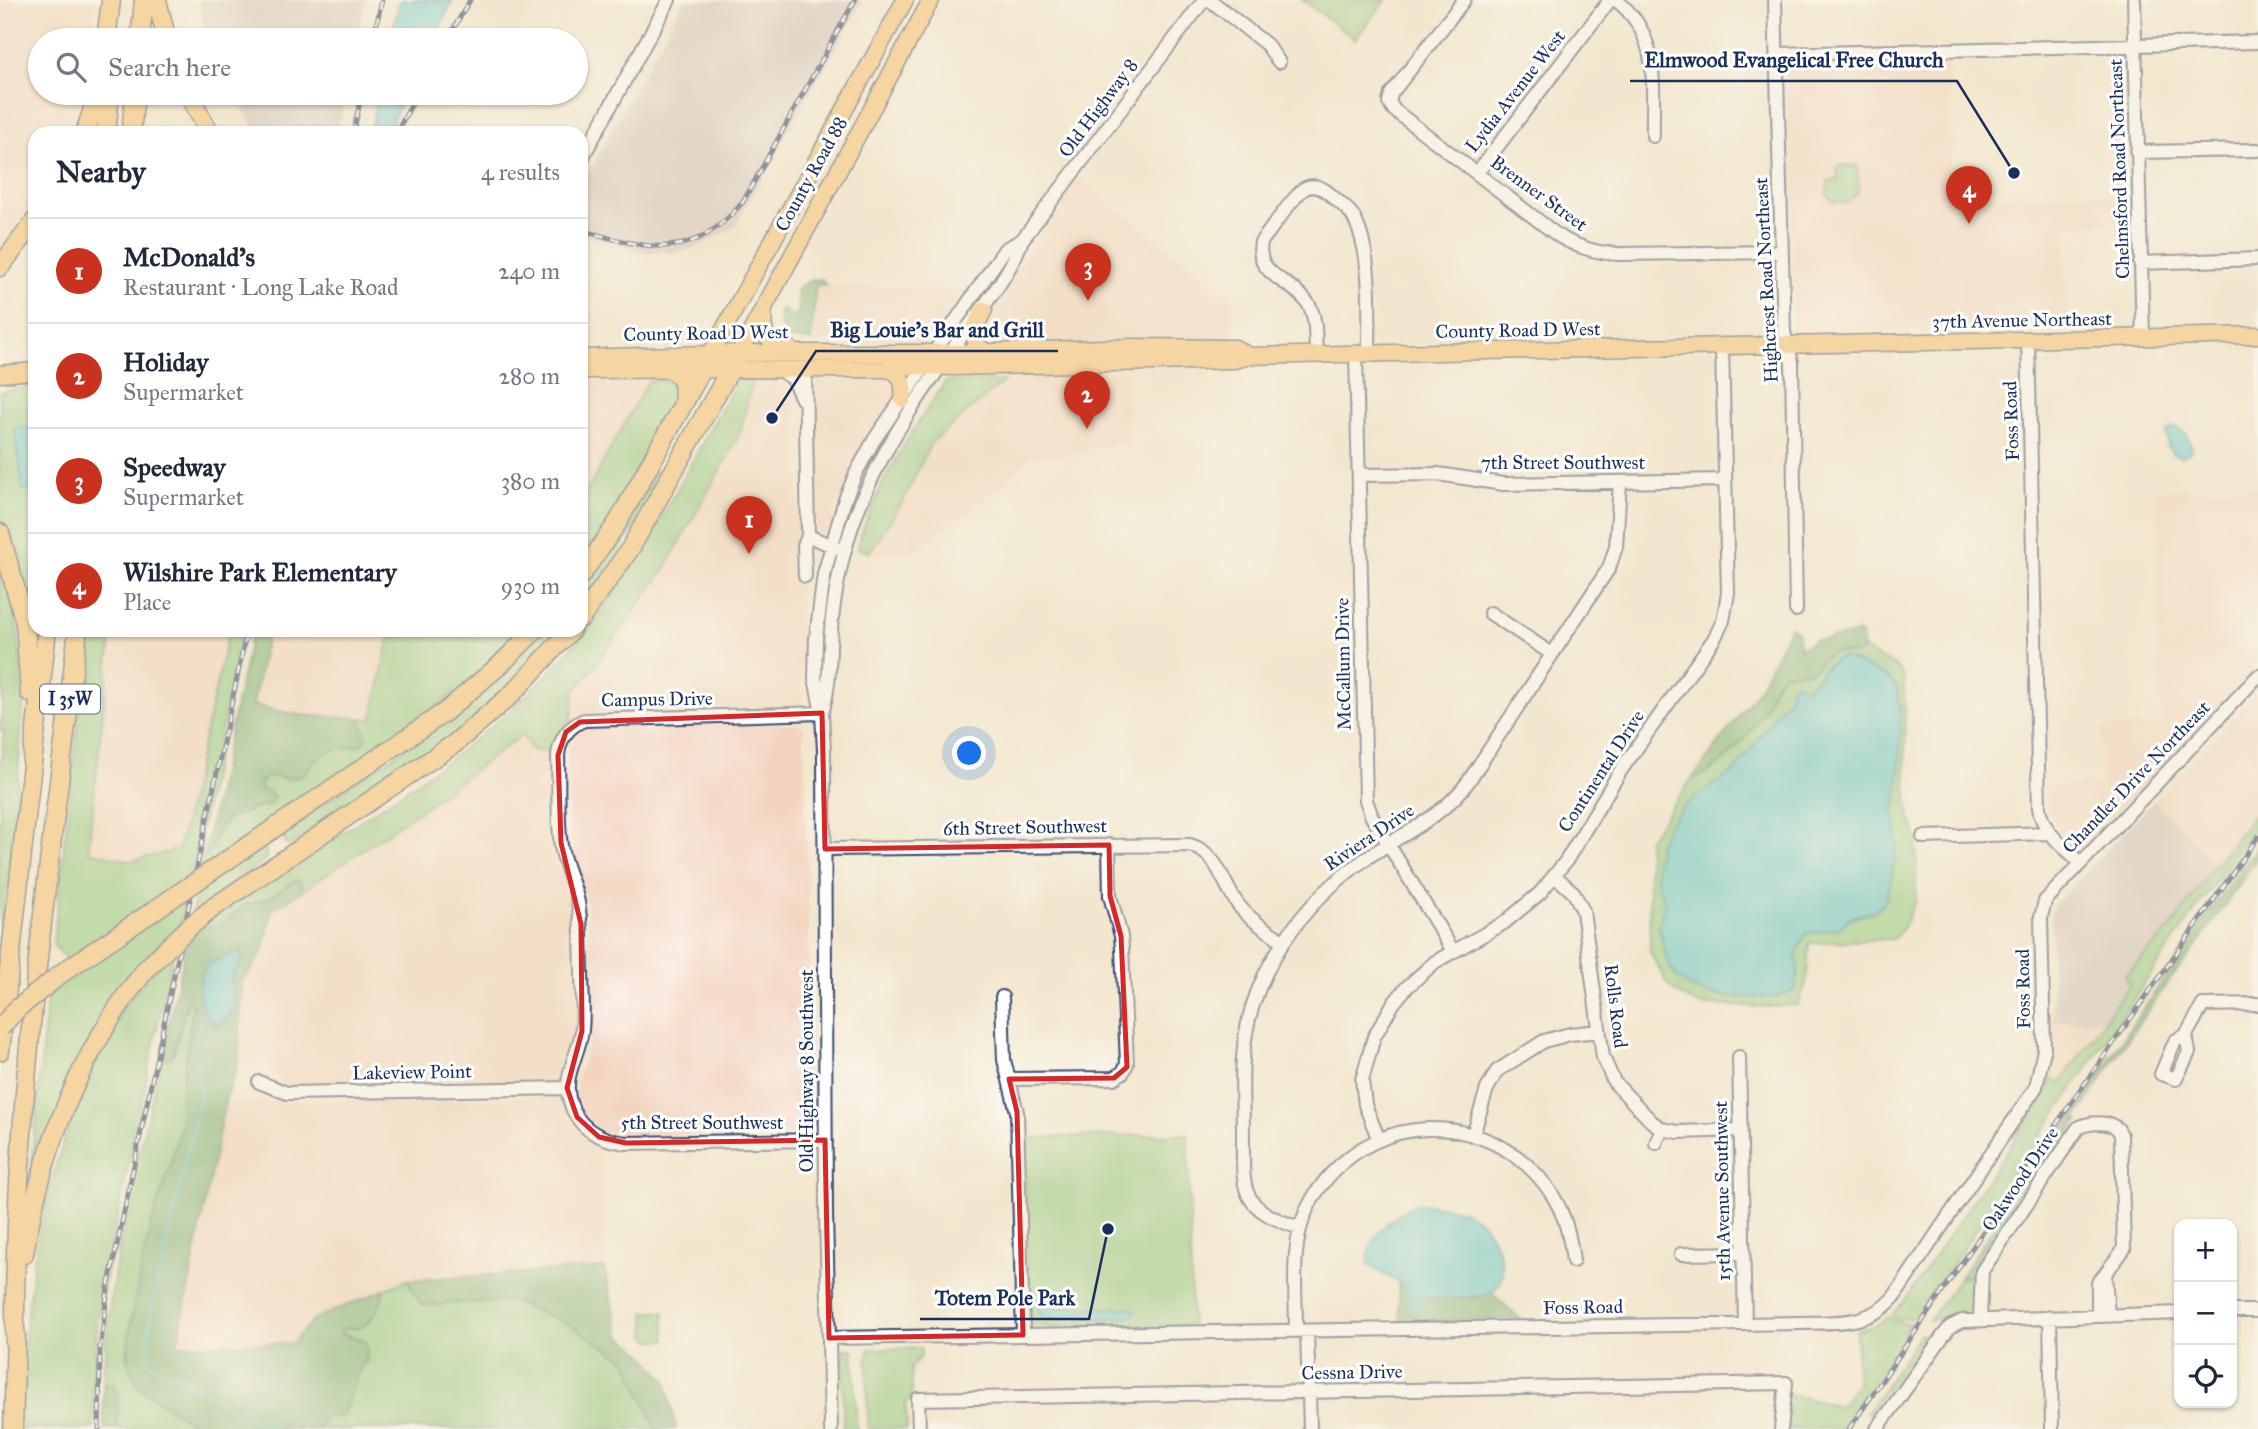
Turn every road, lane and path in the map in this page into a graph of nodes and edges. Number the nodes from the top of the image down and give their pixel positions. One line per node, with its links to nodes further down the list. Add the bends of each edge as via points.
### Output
1 (111, 0): 15 (highway)
2 (117, 0): 16 (highway)
3 (144, 0): 17 (highway)
4 (157, 0): 18 (highway)
5 (669, 0): 32 (street)
6 (905, 0): 57 (main road, County Road 88)
7 (931, 0): 42 (main road, County Road 88)
8 (1204, 0): 37 (street, Old Highway 8)
9 (1210, 0): 22 (street, via 1267,45)
10 (1464, 0): 35 (street, Brenner Street, via 1389,102)
11 (1610, 0): 35 (street, Lydia Avenue West)
12 (1616, 0): 31 (street, via 1636,20 1648,44)
13 (1775, 0): 21 (street, Highcrest Road Northeast)
14 (2134, 0): 20 (street, Chelmsford Road Northeast)
15 (108, 28)
16 (115, 28)
17 (141, 28)
18 (164, 28)
19 (2258, 41): 20 (street)
20 (2135, 44): 21 (street); 34 (street, Chelmsford Road Northeast)
21 (1777, 54): 38 (street, Highcrest Road Northeast)
22 (1279, 62)
23 (94, 105): 27 (highway)
24 (109, 105): 28 (highway)
25 (134, 105): 29 (highway)
26 (194, 105): 30 (highway)
27 (87, 126)
28 (107, 126)
29 (132, 126)
30 (206, 126)
31 (1653, 136)
32 (588, 147)
33 (2258, 149): 34 (street)
34 (2137, 152): 40 (street, Chelmsford Road Northeast)
35 (1477, 173): 38 (street, Brenner Street, via 1557,234 1591,251)
36 (28, 230): 41 (highway)
37 (1022, 240): 43 (street, Old Highway 8); 56 (street, Old Highway 8, via 1005,249)
38 (1782, 252): 47 (street, Highcrest Road Northeast)
39 (2258, 259): 40 (street)
40 (2140, 262): 45 (street, Chelmsford Road Northeast)
41 (0, 267)
42 (764, 307): 49 (main road, via 767,338); 50 (main road, County Road 88)
43 (984, 310): 51 (main road, via 973,334); 56 (street, Old Highway 8)
44 (2258, 335): 45 (main road, 37th Avenue Northeast)
45 (2143, 338): 46 (main road, 37th Avenue Northeast)
46 (2028, 340): 47 (main road, 37th Avenue Northeast); 89 (street, Foss Road, via 2039,808)
47 (1788, 346): 48 (main road, County Road D West); 79 (street, Highcrest Road Northeast)
48 (1722, 347): 52 (main road, County Road D West); 70 (street, Continental Drive)
49 (801, 352): 50 (main road, County Road D West); 56 (main road, County Road D West)
50 (739, 353): 57 (main road, County Road D West); 62 (main road, County Road 88)
51 (986, 353): 54 (main road, County Road D West, via 1226,347); 56 (main road, County Road D West)
52 (1362, 354): 53 (main road, County Road D West); 53 (street, McCallum Drive, via 1366,261 1361,235 1352,214 1315,186 1305,188 1297,197 1261,242 1259,251 1266,268 1310,307); 69 (street, McCallum Drive)
53 (1316, 355): 54 (main road, County Road D West)
54 (1249, 356): 56 (main road, County Road D West, via 1234,360)
55 (588, 358): 57 (main road, County Road D West)
56 (937, 360): 60 (main road, County Road D West); 66 (street, Old Highway 8 Southwest); 75 (street, Old Highway 8 Southwest, via 889,443)
57 (706, 361): 58 (main road, County Road D West); 62 (main road, County Road D West); 67 (highway)
58 (670, 369): 61 (main road, County Road D West); 67 (highway, via 684,386)
59 (778, 369): 62 (main road, County Road D West); 63 (main road, County Road D West); 68 (street, via 792,378)
60 (884, 369): 63 (main road, County Road D West); 66 (main road, via 901,377)
61 (588, 370)
62 (730, 370): 78 (highway, via 630,549)
63 (805, 370): 68 (street)
64 (28, 372): 65 (main road)
65 (0, 374)
66 (903, 399): 74 (street, Old Highway 8 Southwest, via 856,473)
67 (683, 404): 76 (highway, via 618,522)
68 (806, 409): 73 (street)
69 (1359, 475): 71 (street, 7th Street Southwest, via 1438,474 1503,484); 91 (street, McCallum Drive, via 1365,788 1369,809)
70 (1725, 480): 71 (street, 7th Street Southwest); 95 (street, Continental Drive, via 1728,593 1723,621)
71 (1620, 482): 85 (street, Riviera Drive, via 1618,538 1609,568)
72 (0, 533): 88 (highway, via 19,595 28,651)
73 (808, 536): 74 (street); 77 (street)
74 (831, 545): 75 (street); 87 (street, Old Highway 8 Southwest, via 816,638 816,691)
75 (845, 551): 87 (street, Old Highway 8 Southwest, via 832,619 829,690)
76 (588, 565)
77 (805, 576)
78 (588, 608)
79 (1796, 610)
80 (1490, 613): 85 (street)
81 (46, 637): 88 (highway, I 35W)
82 (77, 637): 129 (highway, I 35W, via 24,1092 16,1218)
83 (528, 637): 101 (highway, bridge, via 444,712 66,970)
84 (565, 637): 129 (highway, bridge, via 512,694 454,744 215,907 147,968 115,1010 83,1067 54,1135 27,1238)
85 (1552, 654): 91 (street, Riviera Drive, via 1459,795)
86 (2258, 676): 94 (street, Chandler Drive Northeast)
87 (822, 713): 93 (street, Old Highway 8 Southwest); 108 (street, Campus Drive, via 584,720 566,732 558,755 560,834 580,914 583,1016)
88 (27, 794): 104 (highway, I 35W)
89 (2050, 833): 90 (street); 94 (street, Foss Road)
90 (1923, 837)
91 (1389, 844): 97 (street, Riviera Drive, via 1326,890); 98 (street, McCallum Drive)
92 (1110, 845): 93 (street, 6th Street Southwest); 97 (street, 6th Street Southwest, via 1190,845 1206,852 1240,907); 106 (street, via 1110,896 1121,936 1128,1076)
93 (825, 849): 112 (street, Old Highway 8 Southwest)
94 (2080, 862): 96 (street, Chandler Drive Northeast)
95 (1555, 876): 98 (street, Continental Drive, via 1504,923); 102 (street, Rolls Road, via 1574,893 1583,911)
96 (2042, 906): 125 (street, Foss Road, via 2044,1050 2036,1087 1894,1297 1874,1315 1857,1320)
97 (1283, 941): 115 (street, Riviera Drive, via 1261,986 1246,1038 1243,1179 1263,1214)
98 (1452, 951): 113 (street, Continental Drive, via 1406,988 1374,1037 1362,1093)
99 (1002, 998): 106 (street, via 1004,1060)
100 (2258, 1004): 103 (street, via 2203,1005)
101 (0, 1028)
102 (1599, 1031): 109 (street, Rolls Road, via 1609,1074); 111 (street, via 1544,1041 1497,1070)
103 (2186, 1035)
104 (0, 1051)
105 (1739, 1057): 110 (street, 15th Avenue Southwest)
106 (1010, 1079): 127 (street, via 1017,1112)
107 (259, 1082): 108 (street, Lakeview Point, via 286,1093)
108 (567, 1088): 112 (street, 5th Street Southwest, via 572,1110 584,1126 616,1142)
109 (1662, 1129): 110 (street); 114 (street)
110 (1740, 1130): 116 (street, 15th Avenue Southwest)
111 (1473, 1135): 113 (street, via 1420,1129); 118 (street, via 1508,1150 1545,1184 1567,1226)
112 (825, 1140): 128 (street, Old Highway 8 Southwest)
113 (1379, 1140): 115 (street, via 1353,1154 1327,1178)
114 (1656, 1143)
115 (1300, 1228): 126 (street, via 1295,1272)
116 (1744, 1253): 117 (street); 125 (street, 15th Avenue Southwest)
117 (1681, 1254)
118 (1573, 1261)
119 (2237, 1311): 120 (street)
120 (2258, 1311)
121 (2174, 1313): 122 (street)
122 (2103, 1315): 123 (street); 124 (street, Oakwood Drive, via 2098,1283 2124,1249 2121,1135 2114,1125 2082,1125 1982,1270)
123 (2050, 1317): 124 (street); 137 (street)
124 (1980, 1318): 136 (street, via 1950,1327)
125 (1745, 1324): 126 (street, Foss Road)
126 (1302, 1331): 127 (street, Foss Road); 130 (street)
127 (1023, 1335): 128 (street, Foss Road)
128 (829, 1338): 132 (street, Old Highway 8 Southwest)
129 (15, 1345): 131 (highway, I 35W)
130 (1310, 1392): 133 (street, Cessna Drive, via 918,1399); 134 (street); 135 (street, Cessna Drive, via 1786,1384)
131 (13, 1429)
132 (831, 1429)
133 (919, 1429)
134 (1310, 1429)
135 (1781, 1429)
136 (1877, 1429)
137 (2052, 1429)

